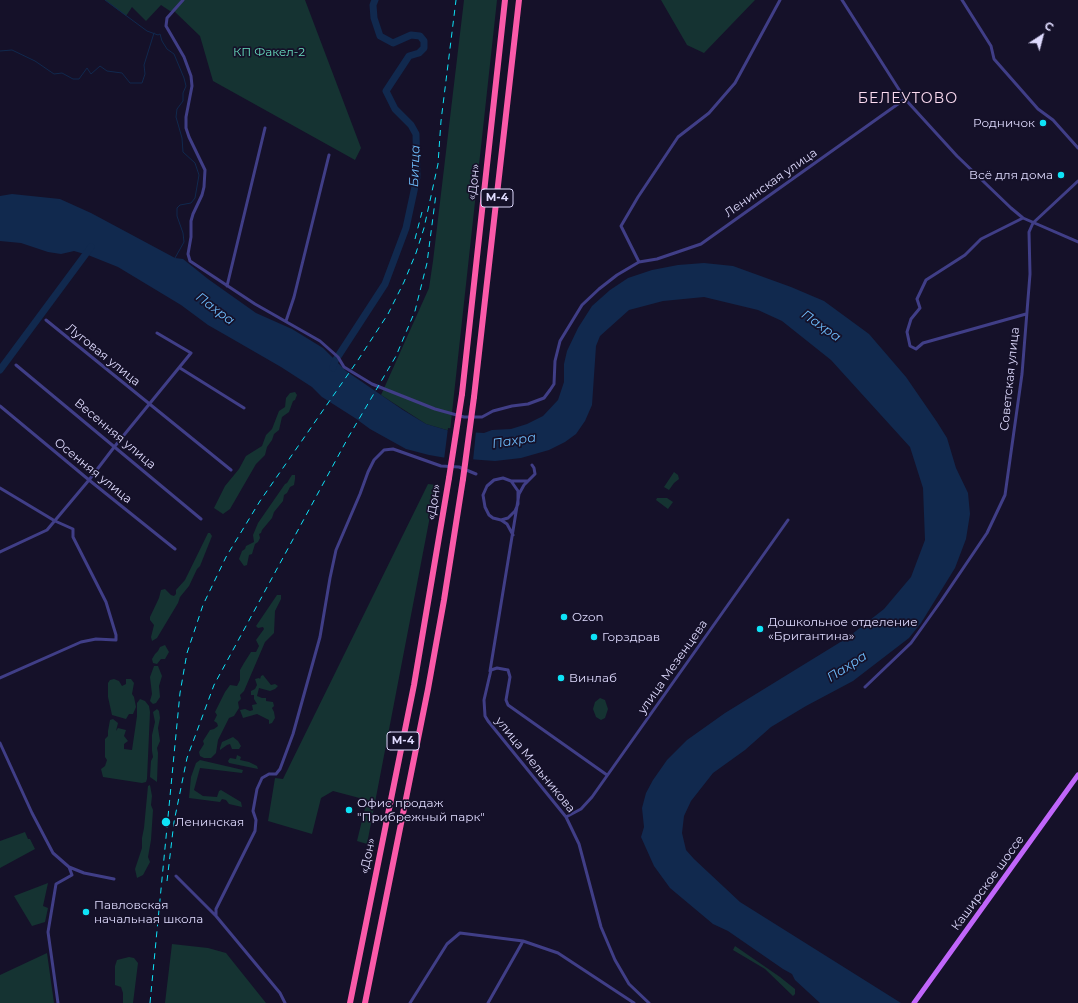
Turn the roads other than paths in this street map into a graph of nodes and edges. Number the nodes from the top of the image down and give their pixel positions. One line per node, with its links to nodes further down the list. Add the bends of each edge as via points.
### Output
1 (184, 0): 16 (street, Ленинская улица, via 167,18 166,26 184,57 191,76 186,128 205,170 202,195 191,221 188,254 190,261)
2 (505, 0): 56 (highway, «Дон» / М-4, bridge, via 462,394 414,685)
3 (519, 0): 57 (highway, «Дон» / М-4, bridge, via 463,479 428,689)
4 (780, 0): 15 (street, via 735,83 709,113 678,137 621,226)
5 (842, 0): 7 (street)
6 (962, 0): 9 (street, via 991,46 994,59 1038,109 1053,120)
7 (905, 99): 12 (street, via 957,156); 15 (street, Ленинская улица, via 701,244)
8 (265, 128): 16 (street)
9 (1078, 148)
10 (329, 155): 19 (street)
11 (1078, 181): 13 (street)
12 (1023, 218): 13 (street); 17 (street, via 981,239 965,255 926,280 917,299 920,308 911,319 907,332 910,346 916,349 923,343)
13 (1033, 223): 14 (street); 17 (street, Советская улица, via 1029,232 1030,274)
14 (1078, 242)
15 (639, 262): 19 (street, Ленинская улица, via 617,275 582,306 560,341 555,361 554,384 544,398 493,411 482,417 464,417 439,410 372,384 344,367 338,357 320,341)
16 (227, 286): 19 (street, Ленинская улица)
17 (1026, 314): 44 (street, Советская улица, via 1022,374 1005,495 987,533 941,601 910,643)
18 (46, 320): 23 (street, Луговая улица)
19 (286, 321)
20 (157, 332): 22 (street, via 191,353)
21 (16, 365): 26 (street, Весенняя улица)
22 (180, 368): 23 (street); 25 (street)
23 (149, 404): 26 (street); 28 (street, Луговая улица)
24 (0, 406): 30 (street, Осенняя улица)
25 (244, 408)
26 (115, 446): 30 (street); 35 (street, Весенняя улица)
27 (532, 465): 31 (street, via 535,474)
28 (231, 470)
29 (476, 474): 52 (street, via 459,467 440,466 393,449 384,450 374,460 336,550 320,637 293,734 280,769 276,774 262,778 257,789 253,811 256,820 255,831 216,909)
30 (89, 480): 38 (street); 40 (street, Осенняя улица)
31 (528, 480): 32 (street); 34 (street)
32 (511, 481): 34 (street, via 518,491); 36 (street, via 503,478 494,480 487,486 483,495 490,516)
33 (0, 488): 38 (street)
34 (518, 504): 36 (street, via 508,518); 39 (street)
35 (201, 518)
36 (501, 520): 39 (street, via 507,524)
37 (788, 520): 46 (street, улица Мезенцева)
38 (55, 521): 41 (street, via 47,530); 43 (street, via 73,528 73,537 106,602 116,640 96,639 81,642)
39 (513, 535): 42 (street)
40 (175, 549)
41 (0, 552)
42 (489, 673): 46 (street, улица Мельникова, via 494,668 508,670 508,705); 48 (street, улица Мельникова, via 485,716)
43 (0, 678)
44 (865, 687)
45 (0, 743): 49 (street, via 53,853)
46 (607, 775): 48 (street, улица Мезенцева, via 585,806)
47 (1078, 775): 62 (main road, Каширское шоссе)
48 (566, 818): 61 (street, улица Мельникова, via 579,844 601,927 615,960 629,984)
49 (69, 867): 51 (street); 54 (street, via 72,875 56,884 48,932)
50 (176, 876): 52 (street)
51 (114, 879)
52 (216, 916): 55 (street, via 280,993)
53 (522, 942): 58 (street, via 460,933 447,944); 59 (street); 60 (street, via 558,953)
54 (58, 1003)
55 (285, 1003)
56 (350, 1003)
57 (365, 1003)
58 (410, 1003)
59 (488, 1003)
60 (634, 1003)
61 (649, 1003)
62 (914, 1003)

